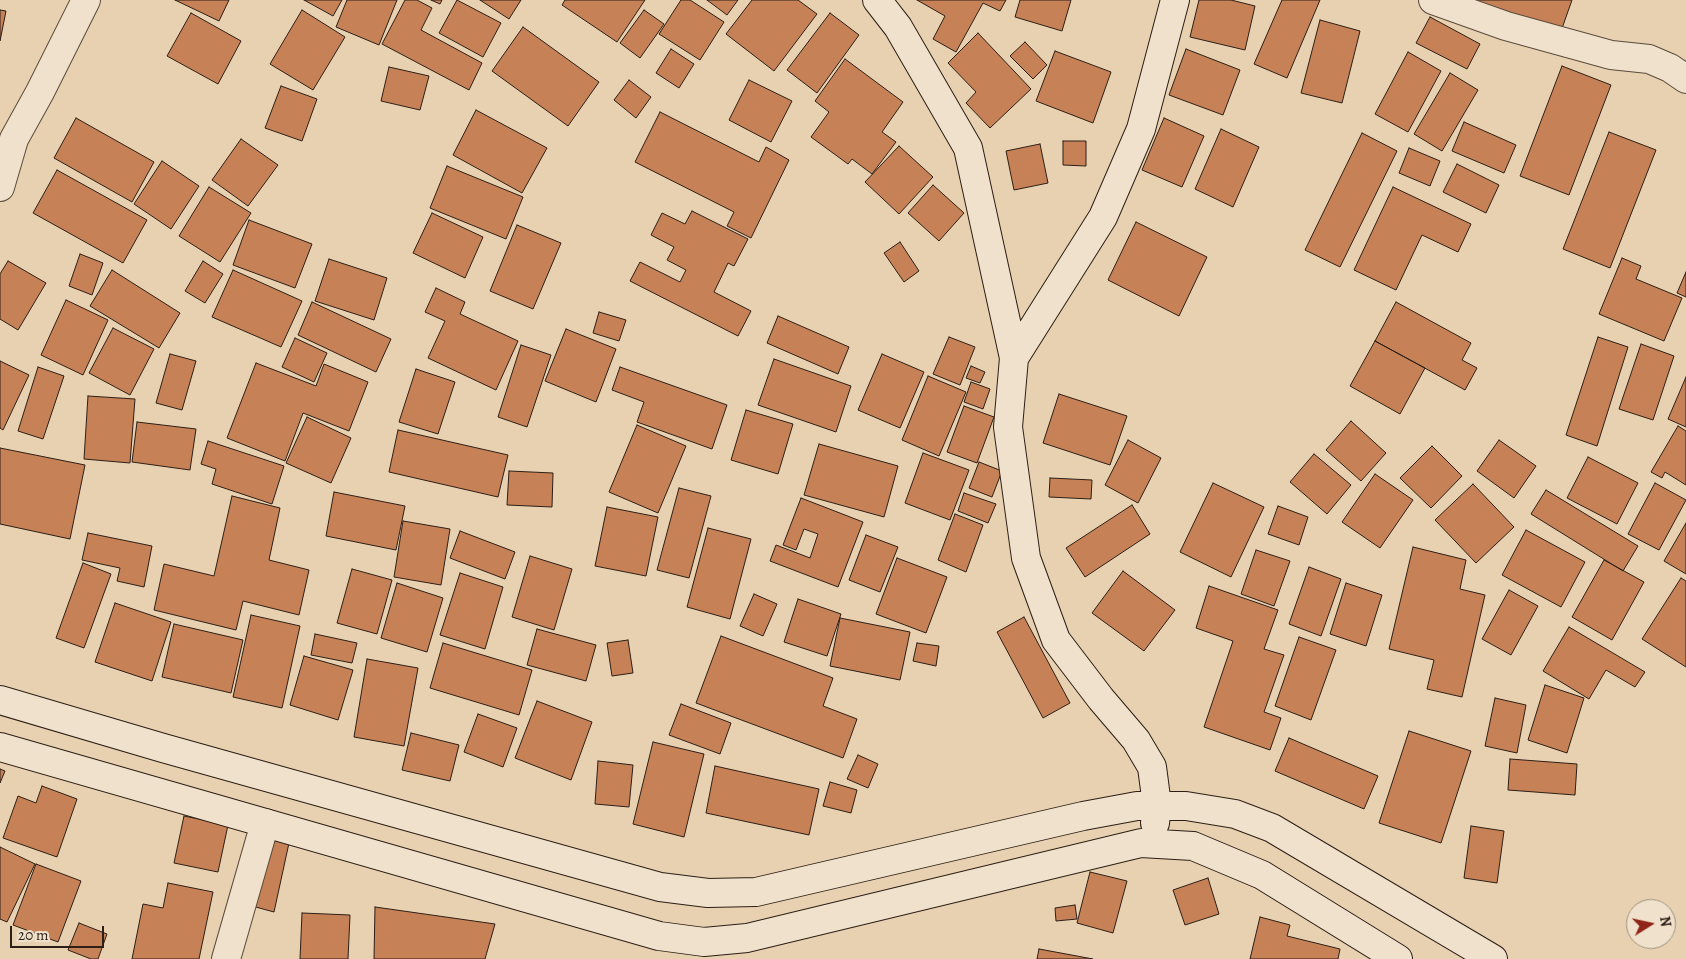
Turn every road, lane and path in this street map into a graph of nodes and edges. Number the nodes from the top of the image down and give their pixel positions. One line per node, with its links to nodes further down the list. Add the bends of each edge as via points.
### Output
1 (86, 0): 6 (main road, via 40,92)
2 (877, 0): 8 (main road, via 898,27 968,148)
3 (1175, 0): 8 (main road, via 1141,129 1103,217)
4 (1433, 0): 5 (main road, via 1506,26 1611,55 1649,59)
5 (1686, 79)
6 (7, 138): 7 (main road)
7 (0, 188)
8 (1014, 358): 13 (main road, via 1008,427 1026,558 1056,640 1136,740 1152,767)
9 (0, 700): 11 (main road)
10 (0, 748): 12 (main road)
11 (163, 748): 12 (main road); 13 (main road, via 660,887 708,894 756,892 1083,816 1137,806)
12 (151, 790): 14 (main road)
13 (1157, 806): 15 (main road); 18 (main road, via 1186,806 1235,814 1272,828)
14 (265, 823): 15 (main road, via 658,936 704,942 747,938 1141,843); 16 (main road)
15 (1152, 844): 17 (main road, via 1193,846 1262,875)
16 (226, 959)
17 (1398, 959)
18 (1493, 959)

